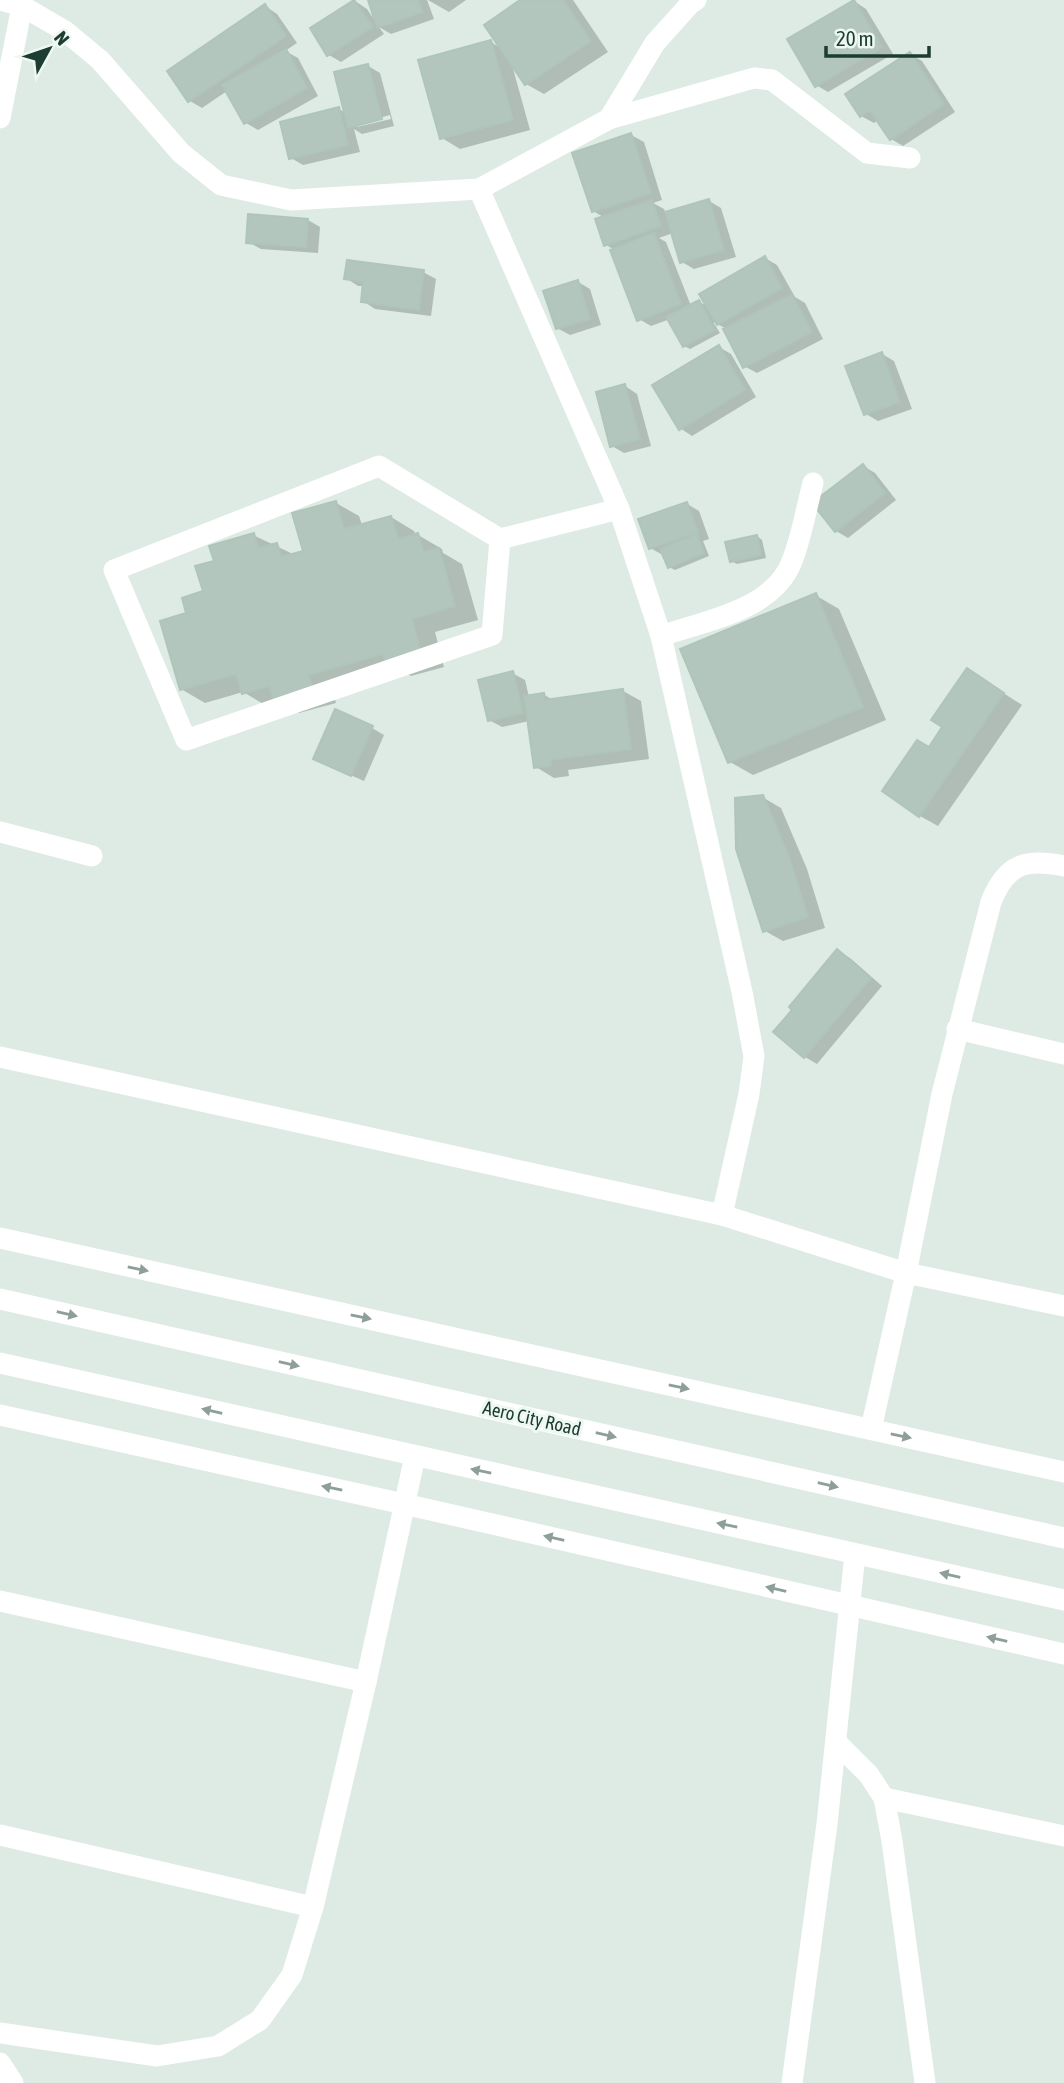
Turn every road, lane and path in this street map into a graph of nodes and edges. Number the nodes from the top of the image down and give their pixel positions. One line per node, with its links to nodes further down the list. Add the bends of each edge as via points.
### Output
1 (1, 0): 3 (street)
2 (696, 0): 5 (street, via 654,43)
3 (22, 6): 4 (street); 7 (street, via 65,31 100,60 181,153 221,185 291,200)
4 (0, 118)
5 (609, 119): 6 (street, via 754,78 772,80 867,153); 7 (street)
6 (910, 158)
7 (479, 189): 9 (street)
8 (813, 483): 11 (street, via 792,563 779,582 747,607)
9 (619, 509): 10 (street); 11 (street)
10 (500, 539): 10 (street, via 492,635 186,740 114,570 379,466)
11 (661, 636): 18 (street, via 754,1056)
12 (0, 832): 13 (street)
13 (92, 856)
14 (1064, 866): 15 (street, via 1029,862 1014,868 998,884)
15 (957, 1028): 16 (street); 20 (street)
16 (1064, 1054)
17 (0, 1057): 18 (street)
18 (722, 1215): 20 (street)
19 (0, 1238): 25 (street, one-way to 25)
20 (906, 1273): 22 (street); 25 (street)
21 (0, 1299): 29 (street, Aero City Road, one-way to 29)
22 (1064, 1306)
23 (0, 1363): 26 (street, one-way to 23)
24 (0, 1415): 28 (street, one-way to 24)
25 (871, 1429): 27 (street, one-way to 27)
26 (415, 1456): 28 (street); 30 (street, one-way to 26)
27 (1064, 1472)
28 (404, 1504): 33 (street, one-way to 28); 35 (street)
29 (1064, 1538)
30 (855, 1554): 31 (street, one-way to 30); 33 (street)
31 (1064, 1600)
32 (0, 1601): 35 (street)
33 (850, 1606): 34 (street, one-way to 33); 36 (street)
34 (1064, 1654)
35 (366, 1682): 40 (street)
36 (836, 1742): 37 (street, via 869,1775); 44 (street)
37 (884, 1798): 39 (street); 45 (street)
38 (0, 1835): 40 (street)
39 (1064, 1836)
40 (313, 1907): 41 (street, via 292,1975 260,2020 218,2046 157,2056)
41 (0, 2033)
42 (0, 2063): 43 (street)
43 (13, 2083)
44 (792, 2083)
45 (925, 2083)

